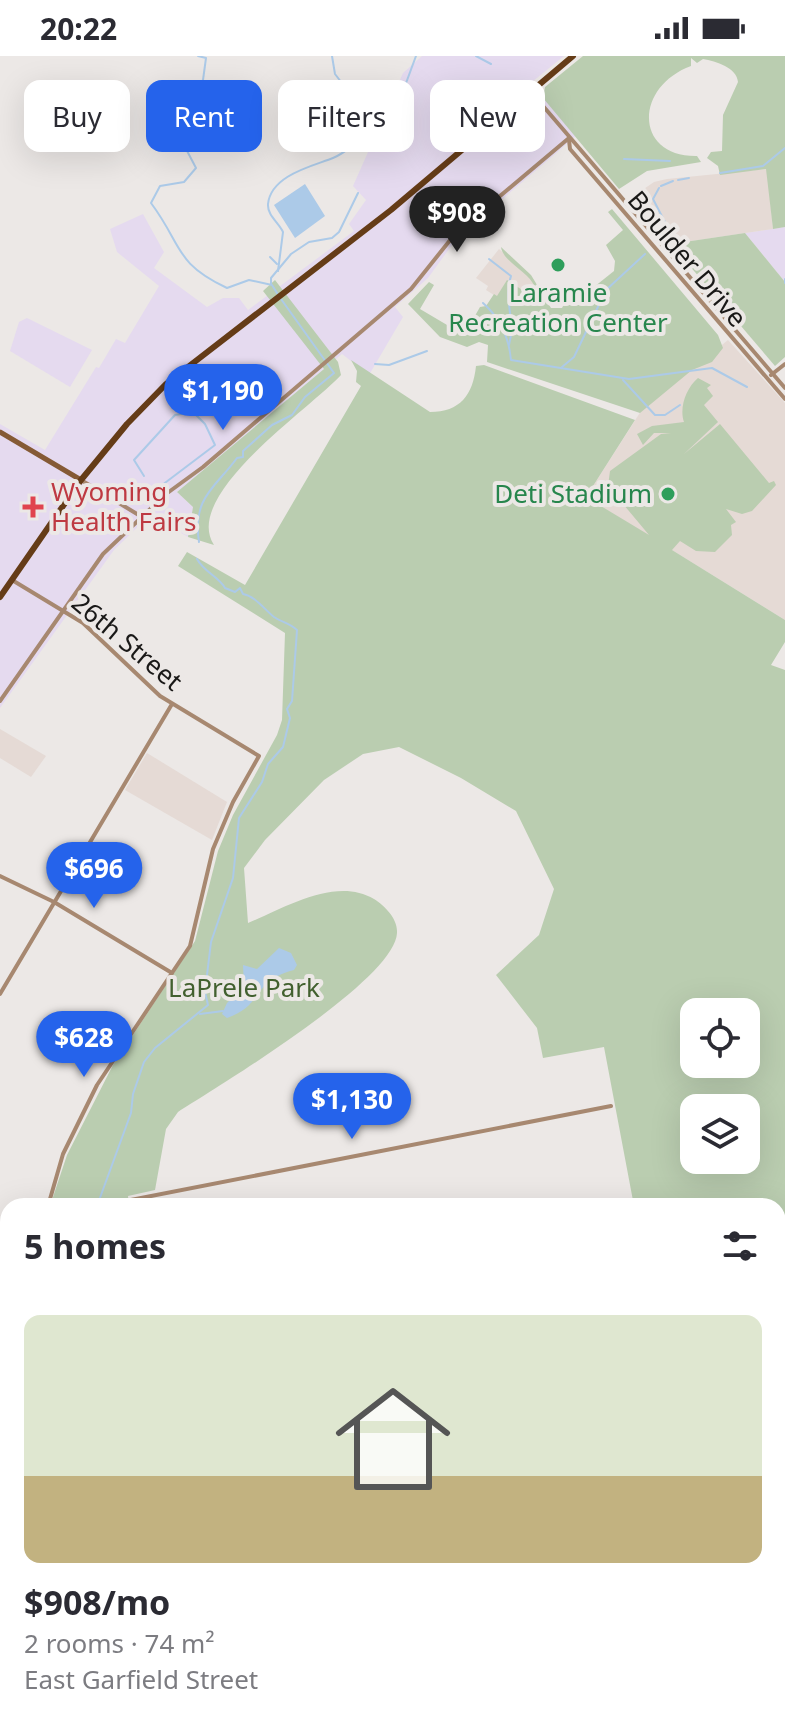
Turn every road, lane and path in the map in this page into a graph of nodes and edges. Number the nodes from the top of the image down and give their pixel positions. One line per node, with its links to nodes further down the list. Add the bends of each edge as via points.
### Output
1 (573, 56): 2 (main road)
2 (545, 80)
3 (545, 109): 4 (street, Boulder Drive)
4 (569, 138): 7 (street, Boulder Drive); 8 (street, Boulder Drive, via 570,149); 13 (street, via 455,234 420,281)
5 (459, 152): 12 (main road, via 166,384)
6 (785, 364): 7 (street)
7 (771, 375): 8 (street); 9 (street, Boulder Drive)
8 (766, 379): 10 (street, Boulder Drive)
9 (785, 388)
10 (785, 399)
11 (0, 432): 12 (main road)
12 (81, 480): 13 (street); 14 (main road)
13 (142, 517): 16 (street, via 103,554)
14 (12, 580): 15 (main road); 16 (street, 26th Street)
15 (0, 597)
16 (64, 610): 17 (street); 18 (street, 26th Street)
17 (0, 701)
18 (172, 704): 20 (street); 21 (street, 26th Street, via 259,756 213,849 193,938)
19 (0, 876): 20 (street)
20 (54, 902): 21 (street); 22 (street)
21 (172, 973): 24 (street, via 97,1085 63,1154)
22 (0, 994)
23 (611, 1106): 25 (street)
24 (50, 1198)
25 (141, 1198)

